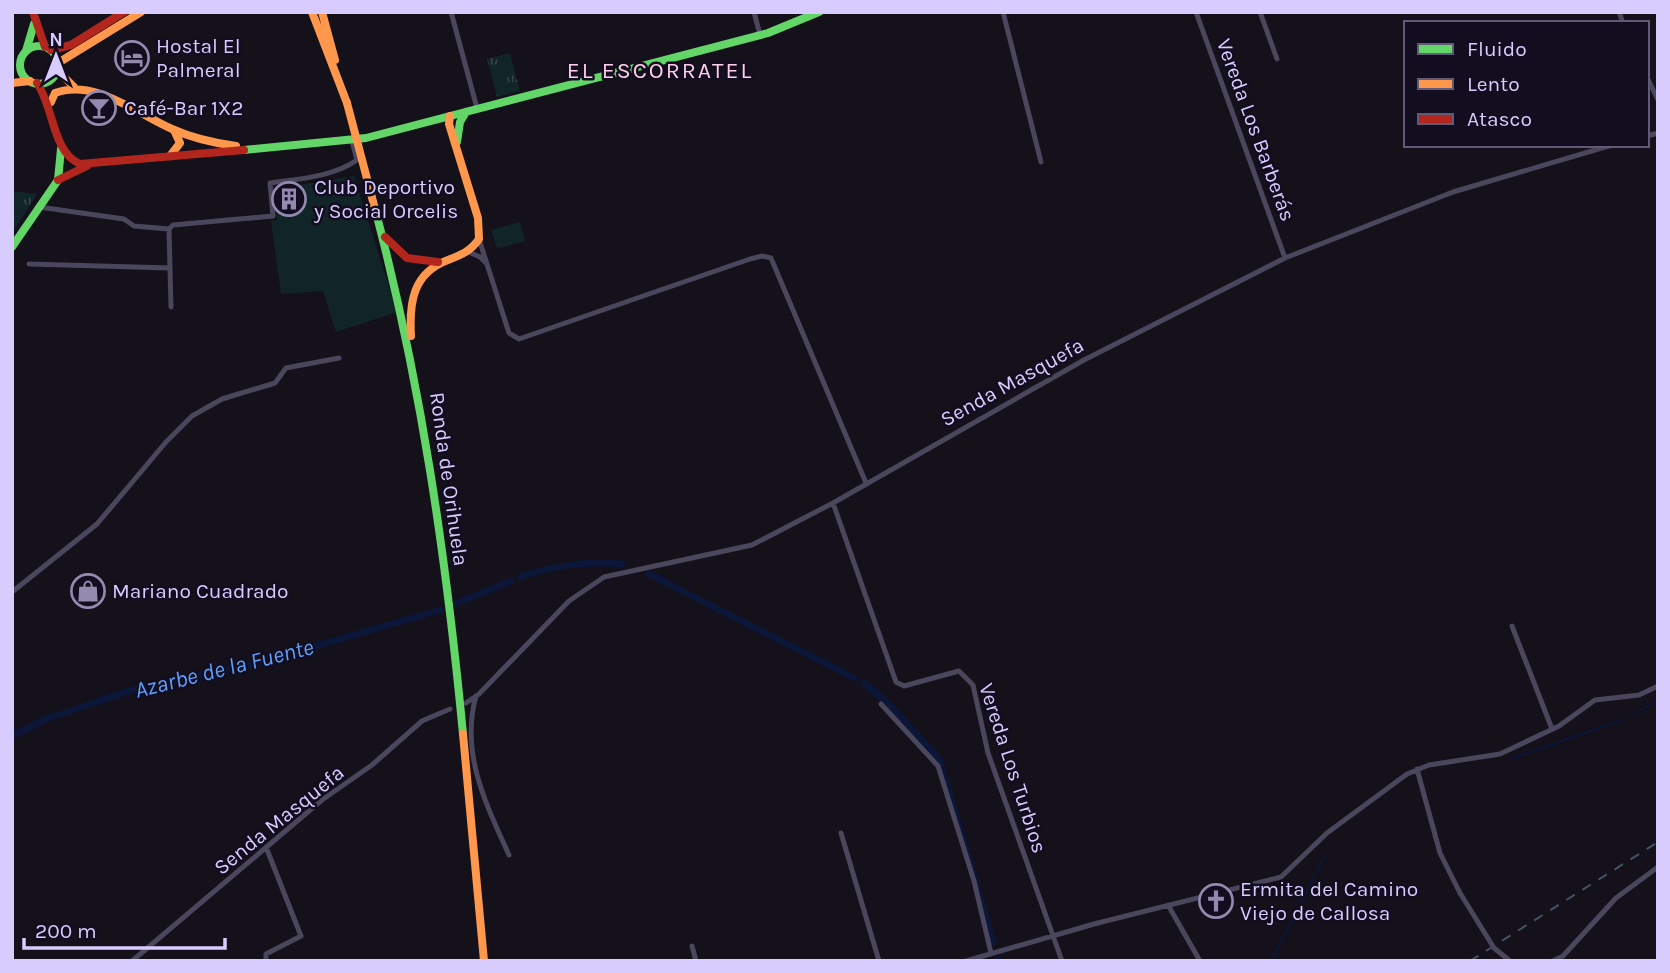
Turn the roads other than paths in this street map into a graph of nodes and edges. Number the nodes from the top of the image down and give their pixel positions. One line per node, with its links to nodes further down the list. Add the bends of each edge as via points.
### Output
1 (124, 12): 13 (main road, via 71,45)
2 (141, 12): 16 (main road)
3 (312, 12): 24 (main road)
4 (324, 12): 24 (main road, Ronda de Orihuela)
5 (451, 12): 25 (street)
6 (754, 12): 12 (street)
7 (819, 12): 12 (main road)
8 (1003, 12): 36 (street)
9 (1196, 12): 45 (street, Vereda Los Barberás)
10 (1260, 12): 15 (street)
11 (34, 16): 13 (main road); 14 (main road)
12 (760, 35): 25 (main road)
13 (48, 49): 14 (main road, via 35,47); 16 (main road)
14 (24, 55): 17 (main road); 19 (main road, via 23,74)
15 (1277, 59)
16 (57, 66): 19 (main road, via 50,80); 21 (main road)
17 (12, 67)
18 (1649, 81): 22 (street)
19 (33, 82): 20 (main road); 23 (main road)
20 (12, 83)
21 (74, 87): 23 (main road, via 55,93); 29 (main road)
22 (1658, 100)
23 (51, 102): 34 (main road)
24 (347, 103): 41 (main road, Ronda de Orihuela, bridge)
25 (477, 108): 26 (main road)
26 (466, 111): 27 (main road); 31 (main road)
27 (450, 116): 28 (main road); 31 (main road, via 457,127)
28 (425, 123): 30 (main road); 31 (main road, via 446,126)
29 (174, 130): 32 (main road); 35 (main road, via 180,143)
30 (352, 141): 32 (main road); 40 (street, via 357,159 348,166 270,183 273,216)
31 (457, 142): 42 (main road, via 478,218)
32 (253, 147): 35 (main road)
33 (1605, 147): 45 (street, Senda Masquefa, via 1453,192)
34 (61, 148): 37 (main road, via 69,160); 38 (main road)
35 (170, 156): 37 (main road)
36 (1041, 162)
37 (93, 164): 38 (main road)
38 (58, 180): 39 (main road)
39 (39, 207): 40 (street); 43 (main road)
40 (169, 229): 49 (street)
41 (382, 231): 46 (main road, via 395,251 410,262); 51 (main road, Ronda de Orihuela)
42 (479, 239): 44 (main road); 48 (street)
43 (12, 247)
44 (468, 252): 46 (main road); 48 (street)
45 (1285, 258): 53 (street, Senda Masquefa, via 1072,367)
46 (445, 261): 51 (main road, via 428,269 412,289)
47 (29, 264): 49 (street)
48 (488, 266): 53 (street, via 509,333 519,339 750,259 771,258)
49 (170, 268): 50 (street)
50 (171, 307)
51 (411, 357): 74 (main road, Ronda de Orihuela, via 428,441 446,580)
52 (339, 358): 55 (street, via 286,368 275,383 241,391 198,411 97,524)
53 (866, 483): 54 (street, Senda Masquefa)
54 (833, 503): 58 (street, Senda Masquefa, via 752,545 592,582); 69 (street, Vereda Los Turbios, via 896,682 904,685 959,671 973,685 988,753)
55 (12, 592)
56 (1512, 626): 62 (street)
57 (1658, 686): 62 (street, via 1639,695 1595,700)
58 (476, 696): 59 (street, Senda Masquefa); 66 (street, via 471,715 477,782)
59 (466, 703)
60 (881, 704): 71 (street, via 937,766 974,881)
61 (450, 709): 65 (street, Senda Masquefa, via 422,721)
62 (1552, 729): 63 (street, via 1491,757)
63 (1417, 769): 68 (street, via 1327,833 1281,877); 80 (street, bridge, via 1440,853 1494,948)
64 (841, 833): 76 (street)
65 (266, 848): 72 (street, Senda Masquefa); 73 (street, via 302,936 265,954)
66 (509, 855)
67 (1658, 867): 81 (street, via 1616,898 1563,956)
68 (1168, 905): 69 (street); 79 (street)
69 (1052, 936): 71 (street); 78 (street, Vereda Los Turbios)
70 (692, 946): 75 (street)
71 (991, 953): 77 (street)
72 (132, 961)
73 (266, 961)
74 (484, 961)
75 (696, 961)
76 (879, 961)
77 (966, 961)
78 (1062, 961)
79 (1200, 961)
80 (1510, 961)
81 (1553, 961)

